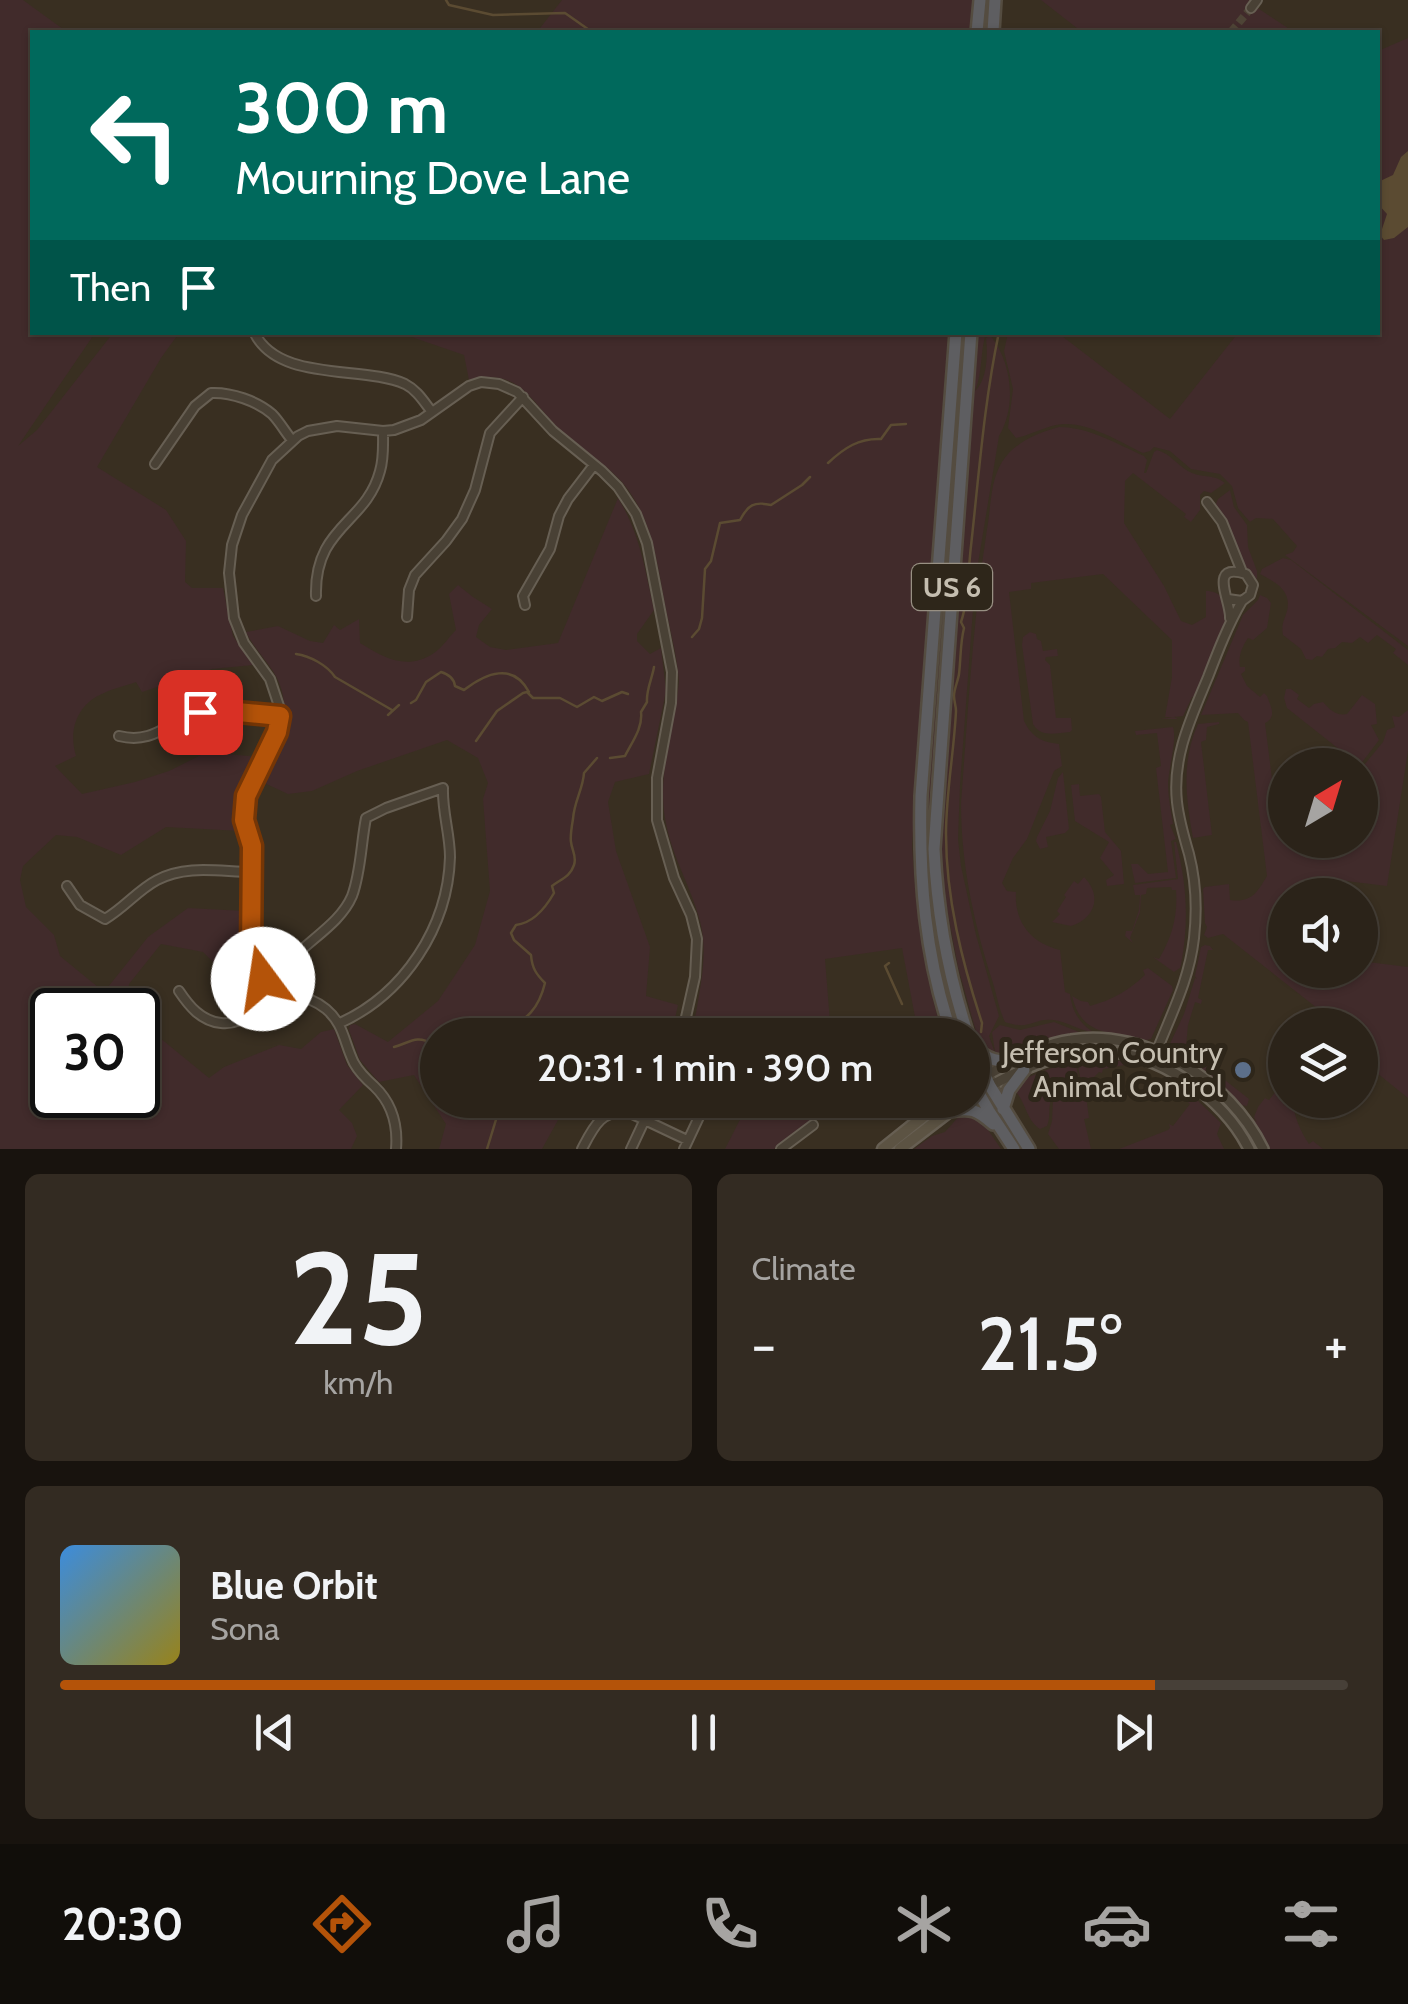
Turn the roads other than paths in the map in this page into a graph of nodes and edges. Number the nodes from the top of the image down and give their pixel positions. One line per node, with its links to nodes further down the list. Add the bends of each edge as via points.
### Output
1 (980, 0): 3 (highway)
2 (995, 0): 4 (highway)
3 (978, 30)
4 (993, 30)
5 (256, 335): 10 (street, via 306,368 403,383)
6 (971, 335): 8 (highway, US 6)
7 (956, 339): 8 (highway); 32 (highway, US 6, via 920,849 929,945)
8 (970, 347): 33 (highway, US 6, via 934,849 944,942)
9 (523, 397): 10 (street, via 481,382); 14 (street); 23 (street, via 490,433 462,519 415,574)
10 (432, 412): 11 (street)
11 (383, 431): 12 (street, via 337,426); 19 (street, via 376,484 329,542)
12 (292, 440): 13 (street, via 261,406 216,392 200,400); 25 (street, via 272,460 242,515 229,573 238,630 270,678)
13 (154, 464)
14 (594, 464): 22 (street, via 568,499 523,596); 31 (street, via 618,487 647,543 672,672 657,820 697,939)
15 (1207, 502): 16 (street)
16 (1232, 550): 17 (street); 18 (street)
17 (1242, 572): 18 (street); 21 (street, via 1252,586)
18 (1230, 573): 20 (street, via 1222,587)
19 (316, 596)
20 (1228, 598): 21 (street); 24 (street)
21 (1242, 601): 24 (street)
22 (525, 605)
23 (407, 617)
24 (1230, 622): 35 (street, via 1178,755 1178,808 1196,918 1184,988)
25 (280, 716): 26 (street, via 217,710 188,716 148,738); 27 (street, via 246,796)
26 (119, 736)
27 (253, 872): 28 (street, via 176,873 105,919 80,906); 29 (street, via 251,953)
28 (67, 886)
29 (272, 986): 30 (street, via 244,1018 228,1023 201,1016); 34 (street, via 316,1002); 34 (street, via 349,902 366,818 442,788 450,860 432,932 398,982)
30 (179, 990)
31 (686, 1018)
32 (947, 1018)
33 (964, 1018)
34 (341, 1025): 50 (street, via 354,1062 389,1106)
35 (1154, 1056): 37 (street, via 1120,1040 1081,1038 1056,1043); 58 (street, via 1218,1106); 59 (street, via 1225,1096)
36 (990, 1058): 37 (highway)
37 (1021, 1064): 38 (street); 41 (highway)
38 (990, 1079)
39 (990, 1097): 41 (highway)
40 (990, 1109): 48 (highway)
41 (1003, 1109): 57 (highway)
42 (699, 1118): 49 (street)
43 (925, 1118): 54 (main road)
44 (930, 1118): 55 (main road)
45 (985, 1118): 48 (highway)
46 (645, 1119): 49 (street); 51 (street, via 611,1112); 52 (street)
47 (813, 1125): 53 (street)
48 (1003, 1134): 56 (highway)
49 (686, 1145)
50 (396, 1149)
51 (582, 1149)
52 (631, 1149)
53 (780, 1149)
54 (883, 1149)
55 (900, 1149)
56 (1014, 1149)
57 (1030, 1149)
58 (1250, 1149)
59 (1262, 1149)

